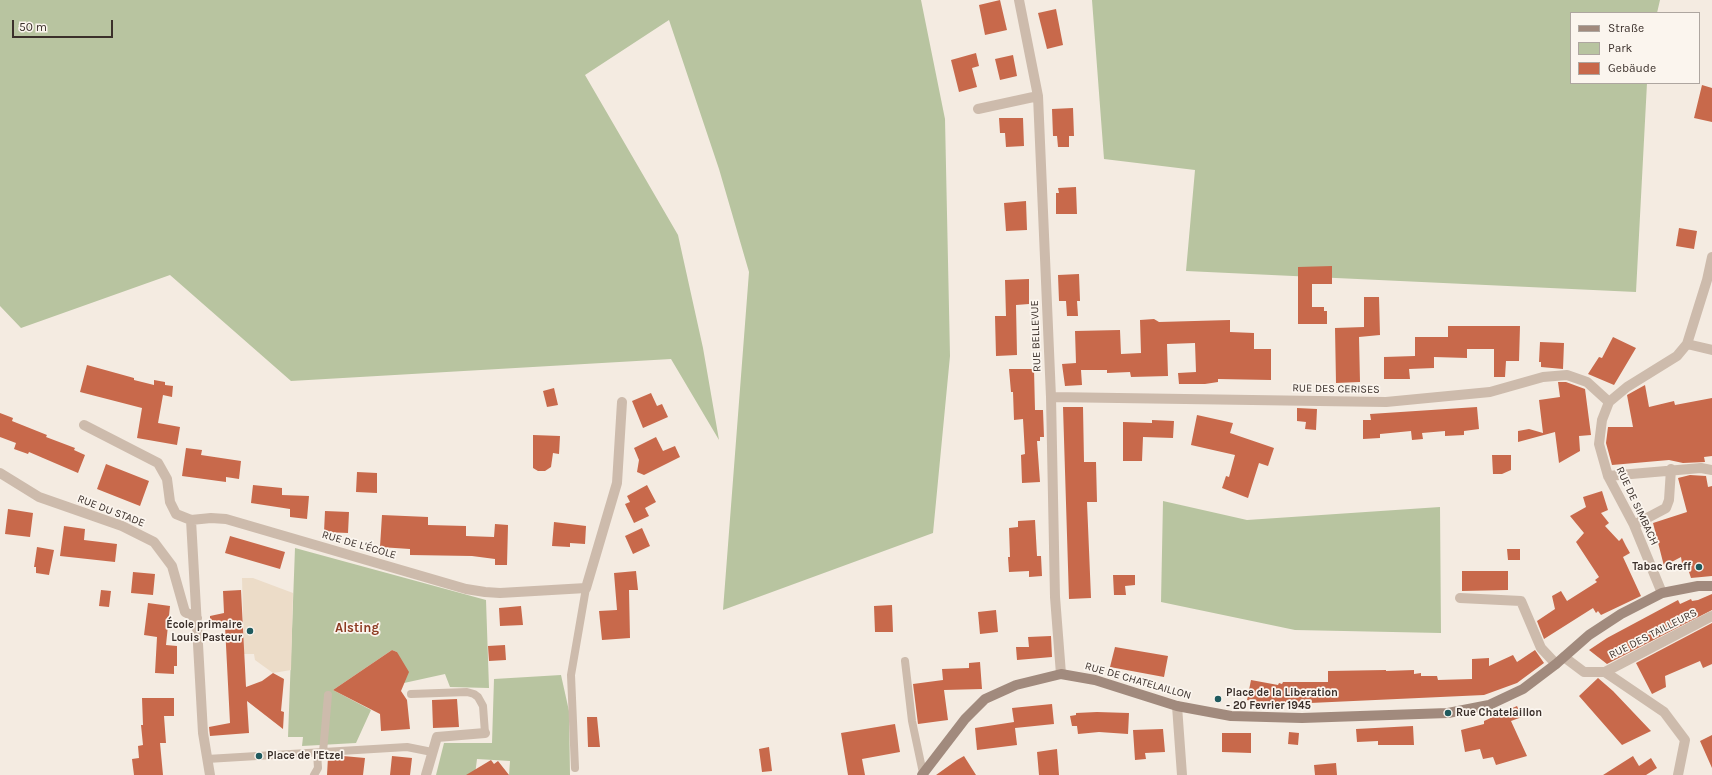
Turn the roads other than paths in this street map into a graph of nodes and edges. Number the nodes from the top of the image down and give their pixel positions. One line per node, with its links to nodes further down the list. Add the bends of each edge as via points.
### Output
1 (1019, 0): 2 (street, RUE BELLEVUE)
2 (1038, 96): 3 (street); 7 (street, RUE BELLEVUE)
3 (978, 109)
4 (1712, 257): 5 (street, RUE DE SIMBACH)
5 (1687, 344): 6 (street); 9 (street, RUE DE SIMBACH, via 1677,356 1627,387)
6 (1712, 350)
7 (1050, 397): 9 (street, RUE DES CERISES, via 1386,402 1490,392 1543,377 1567,375 1587,382); 26 (street, RUE BELLEVUE, via 1055,597)
8 (622, 402): 18 (street, via 617,484)
9 (1609, 402): 14 (street, RUE DE SIMBACH, via 1602,420 1598,444)
10 (84, 425): 15 (street, via 158,463 168,479 170,502 176,514)
11 (1671, 470): 12 (street); 14 (street); 16 (street, via 1666,508)
12 (1712, 470)
13 (0, 473): 22 (street, RUE DU STADE, via 39,497 122,526 154,542 172,566 186,612)
14 (1608, 476): 16 (street, RUE DE SIMBACH)
15 (191, 520): 18 (street, RUE DE L'ÉCOLE, via 226,520 459,587 486,592); 22 (street)
16 (1634, 525): 19 (street, RUE DE SIMBACH)
17 (1712, 586): 19 (main road, RUE DE CHATELAILLON)
18 (586, 588): 34 (lane, via 571,675)
19 (1662, 593): 24 (main road, RUE DE CHATELAILLON, via 1621,614 1589,635)
20 (1460, 598): 24 (street, via 1521,601 1541,648)
21 (1712, 616): 25 (street, RUE DES TAILLEURS)
22 (197, 618): 33 (street, via 203,733)
23 (906, 661): 35 (lane, via 912,721)
24 (1560, 661): 25 (street, via 1584,672); 29 (main road, RUE DE CHATELAILLON, via 1523,689 1489,705 1448,713 1302,718 1231,716)
25 (1605, 672): 40 (street, via 1664,712 1685,740)
26 (1061, 674): 29 (main road, RUE DE CHATELAILLON, via 1095,680); 35 (main road, RUE DE CHATELAILLON, via 1016,685 986,699 965,719)
27 (411, 694): 30 (lane, via 474,694 483,706)
28 (328, 695): 31 (lane)
29 (1177, 706): 39 (street)
30 (485, 733): 32 (street, via 437,736)
31 (320, 752): 32 (lane, via 407,748); 33 (lane); 37 (lane, via 318,768)
32 (432, 752): 38 (street)
33 (207, 759): 36 (street)
34 (575, 768)
35 (922, 774)
36 (210, 775)
37 (314, 775)
38 (426, 775)
39 (1182, 775)
40 (1678, 775)

